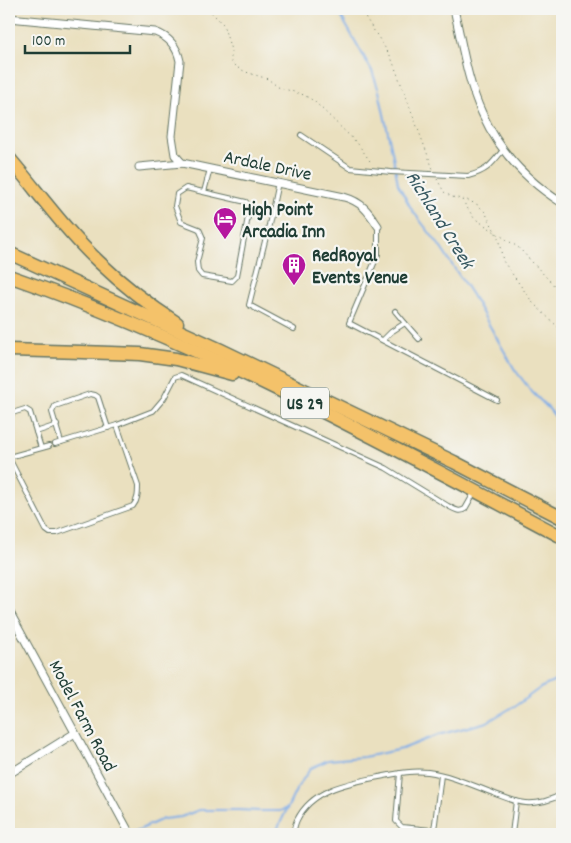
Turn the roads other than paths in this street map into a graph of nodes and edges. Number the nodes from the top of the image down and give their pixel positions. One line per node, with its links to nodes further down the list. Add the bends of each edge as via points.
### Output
1 (454, 9): 4 (street, via 475,95)
2 (9, 18): 6 (street, via 162,34 175,46 180,61 172,136 175,155)
3 (300, 136): 4 (lane, via 350,168 403,173 480,174)
4 (503, 150): 11 (street, via 533,182)
5 (9, 158): 21 (highway, via 98,262 160,312)
6 (182, 163): 7 (street, Ardale Drive); 8 (street, Ardale Drive)
7 (139, 167)
8 (210, 169): 9 (street, Ardale Drive); 10 (lane)
9 (278, 182): 12 (street, Ardale Drive, via 351,199 366,209); 17 (lane, via 249,305)
10 (204, 192): 10 (lane, via 246,202 250,206 237,276 232,281 202,276 198,271 203,238 199,229 181,222 175,206 177,194 186,188)
11 (562, 203)
12 (378, 226): 19 (lane, via 378,254 349,323)
13 (9, 253): 21 (highway, US 29)
14 (9, 276): 22 (highway, US 29, via 131,322)
15 (396, 311): 16 (lane)
16 (405, 323): 18 (lane); 19 (lane)
17 (294, 329)
18 (419, 338)
19 (383, 340): 23 (lane)
20 (9, 350): 22 (highway, via 140,354)
21 (221, 350): 35 (highway, US 29, via 454,462)
22 (256, 380): 34 (highway, US 29)
23 (497, 400)
24 (9, 414): 28 (lane, via 27,410)
25 (57, 425): 27 (lane, via 52,412 55,406 92,394 98,398); 28 (lane); 29 (lane)
26 (117, 426): 27 (lane); 33 (lane, via 138,486 135,504 57,533 46,530); 34 (lane, via 153,411 175,377 181,375 386,468 458,510 465,509)
27 (108, 428): 29 (lane)
28 (36, 432): 32 (lane)
29 (61, 442): 30 (lane)
30 (55, 444)
31 (48, 446): 32 (lane)
32 (41, 448): 33 (lane)
33 (9, 458)
34 (476, 491): 36 (highway, US 29)
35 (562, 518)
36 (562, 537)
37 (9, 611): 38 (street, Model Farm Road)
38 (75, 733): 40 (street); 44 (street, Model Farm Road)
39 (400, 773): 41 (lane); 41 (lane, via 396,822 402,827 431,830 435,823); 45 (lane, via 344,784 325,792 304,809)
40 (9, 774)
41 (441, 775): 43 (lane)
42 (562, 794): 43 (lane, via 536,803)
43 (516, 801): 46 (lane)
44 (130, 834)
45 (293, 834)
46 (512, 834)

